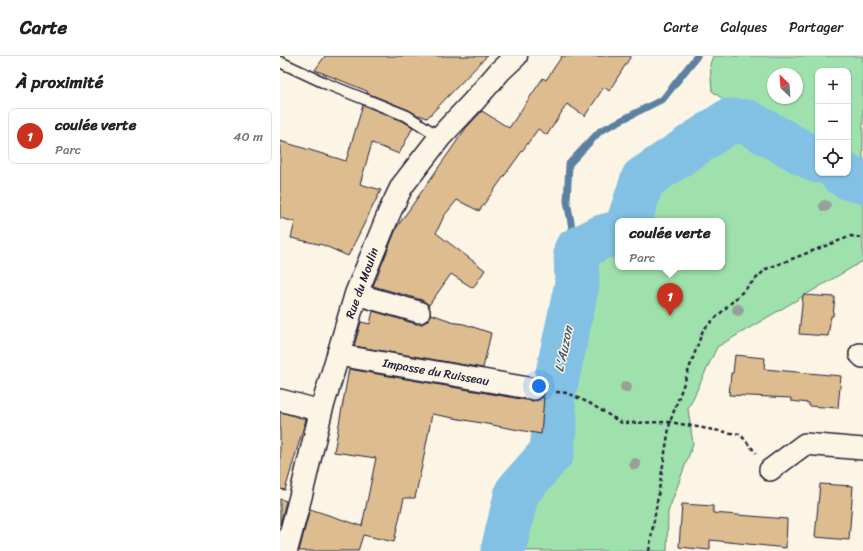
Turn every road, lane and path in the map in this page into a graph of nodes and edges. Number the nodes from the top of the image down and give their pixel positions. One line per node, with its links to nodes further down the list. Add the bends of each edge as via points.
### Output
1 (516, 56): 3 (main road, Rue du Moulin)
2 (280, 62): 3 (lane, via 407,116)
3 (440, 137): 5 (main road, Rue du Moulin, via 402,186)
4 (863, 238): 12 (path, via 851,236 766,269 703,330)
5 (356, 294): 6 (street); 7 (main road, Rue du Moulin)
6 (419, 312)
7 (338, 355): 8 (street, Impasse du Ruisseau); 11 (main road, Rue du Moulin)
8 (534, 389)
9 (568, 393): 12 (path, via 622,423)
10 (280, 400): 11 (street)
11 (321, 411): 15 (main road, Rue du Moulin)
12 (670, 422): 14 (path, via 740,434); 16 (path)
13 (863, 449): 14 (street, via 805,444)
14 (770, 470)
15 (286, 551)
16 (649, 551)

